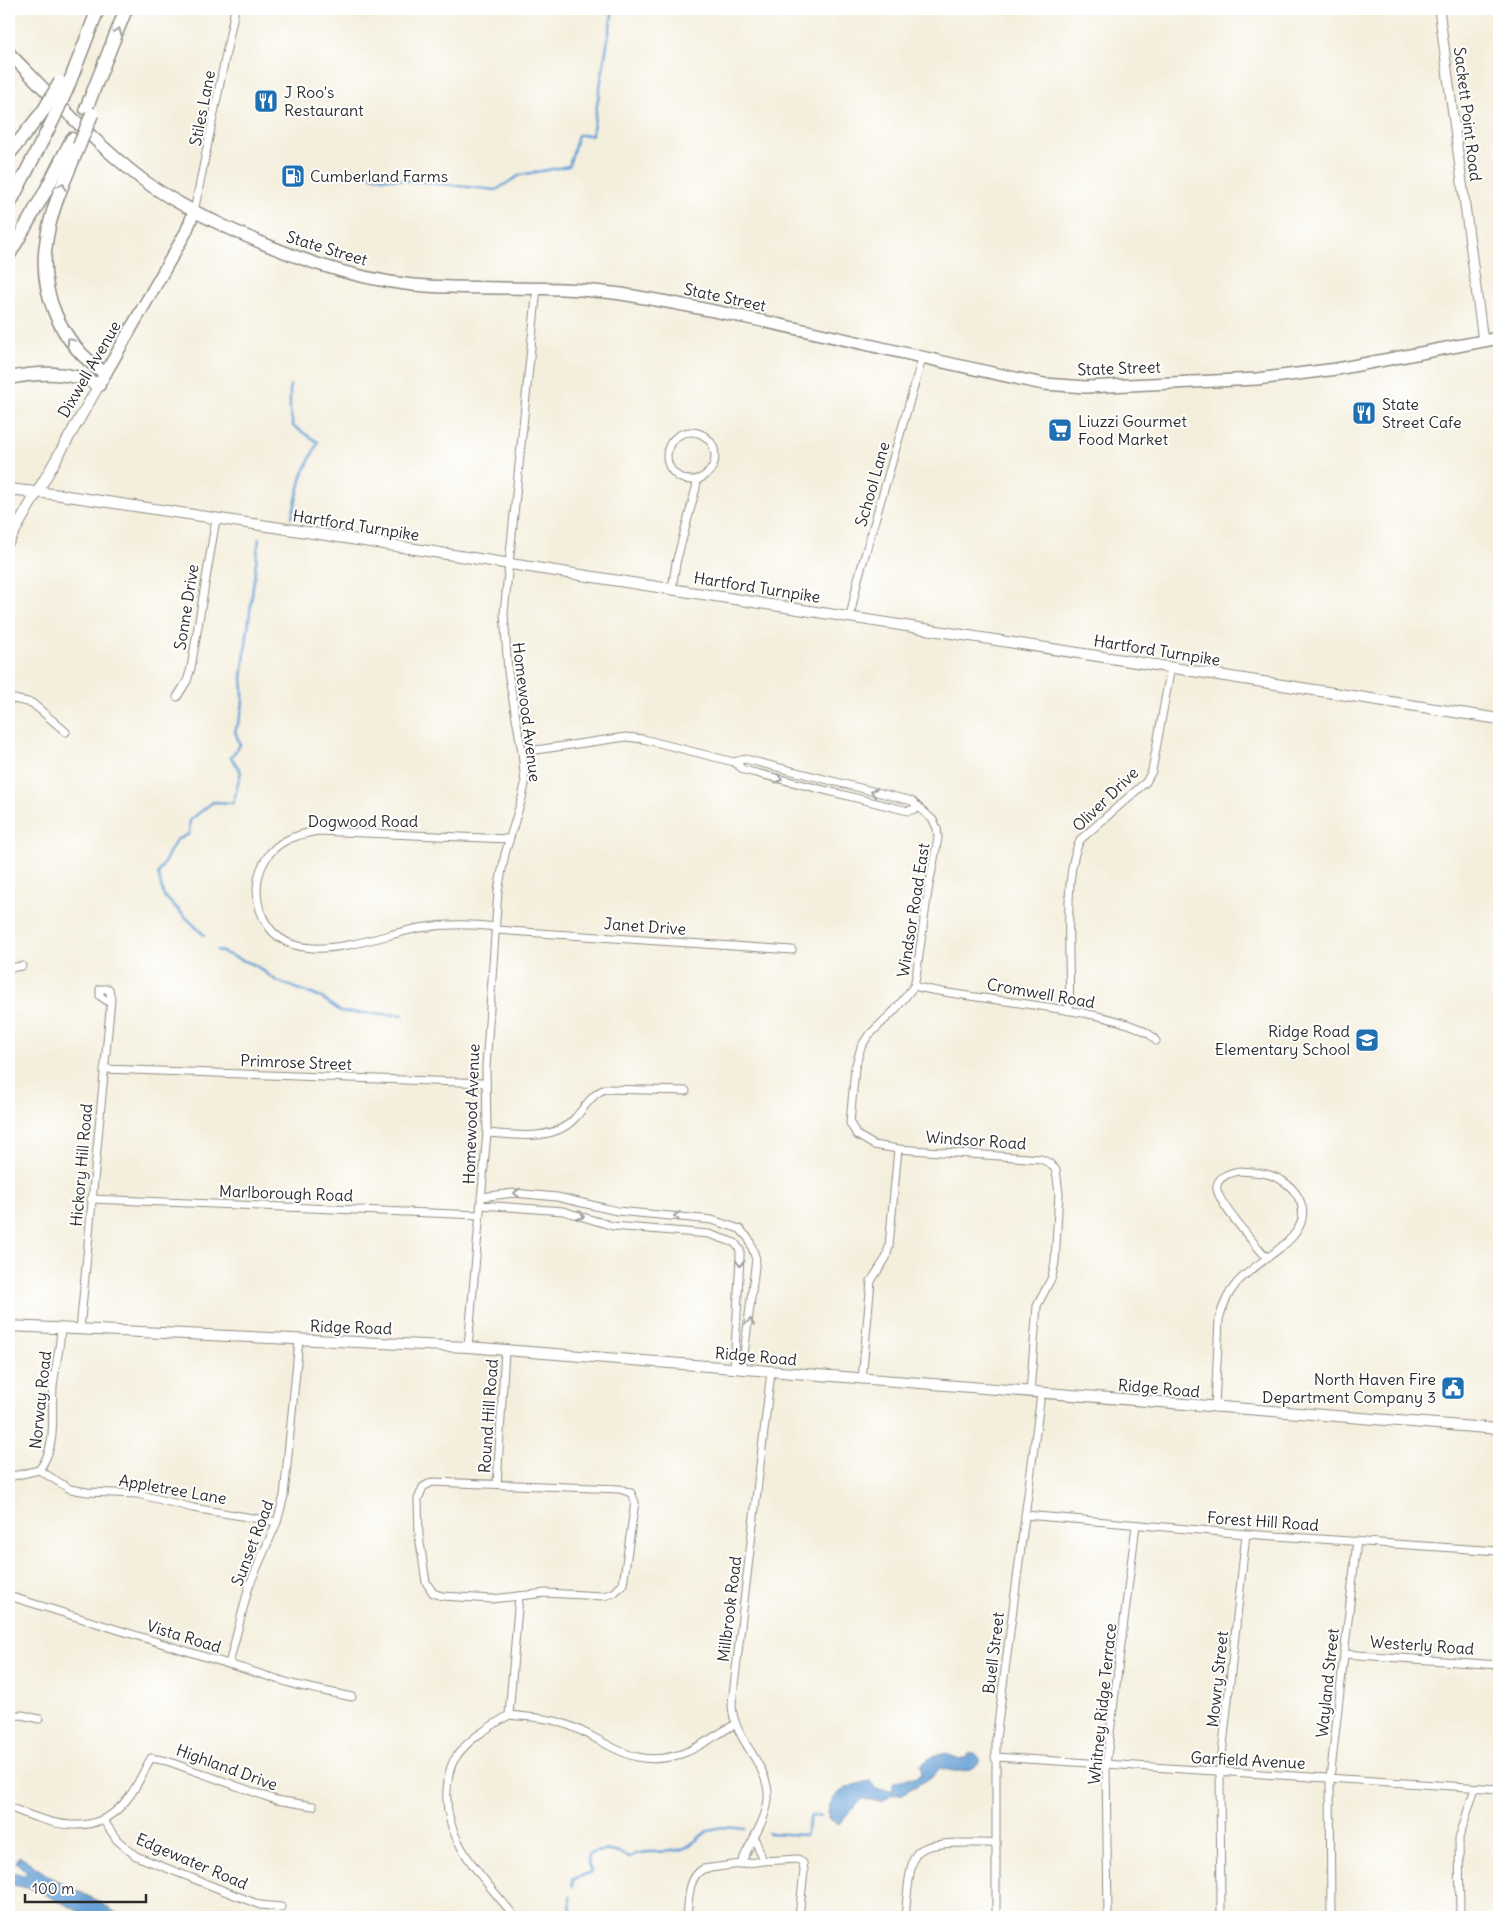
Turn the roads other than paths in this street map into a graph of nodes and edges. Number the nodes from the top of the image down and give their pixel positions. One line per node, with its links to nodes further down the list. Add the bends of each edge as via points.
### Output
1 (98, 9): 6 (highway, via 85,44 75,54)
2 (126, 9): 7 (highway, one-way to 2)
3 (235, 9): 10 (street, Stiles Lane)
4 (1440, 9): 14 (street, Sackett Point Road)
5 (9, 52): 10 (main road, State Street, via 114,157)
6 (64, 85): 8 (highway, bridge); 9 (highway, bridge, via 53,120)
7 (75, 143): 11 (highway); 16 (highway, one-way to 7, via 82,357 65,334 54,311 46,278 49,224)
8 (9, 154)
9 (9, 205)
10 (194, 212): 12 (main road, State Street, via 293,256 365,277 434,286); 16 (main road, Dixwell Avenue, via 186,232)
11 (9, 255)
12 (537, 288): 15 (main road, State Street, via 606,292 684,304); 24 (street, Homewood Avenue)
13 (1499, 338): 14 (main road, State Street)
14 (1482, 341): 15 (main road, State Street, via 1284,376 1086,387 1044,384)
15 (922, 359): 26 (street, School Lane, via 858,579)
16 (105, 373): 18 (main road, Dixwell Avenue)
17 (9, 378): 18 (highway, via 64,374)
18 (98, 385): 21 (main road, Dixwell Avenue)
19 (697, 480): 19 (street, via 714,465 714,449 705,437 683,433 668,450 669,466 681,478); 25 (street)
20 (9, 489): 21 (main road, Hartford Turnpike)
21 (37, 492): 22 (main road, Hartford Turnpike); 23 (main road, Dixwell Avenue)
22 (216, 518): 24 (main road, Hartford Turnpike); 28 (street, Sonne Drive, via 191,668)
23 (9, 541)
24 (508, 563): 25 (main road, Hartford Turnpike); 32 (street, Homewood Avenue, via 505,645)
25 (672, 589): 26 (main road, Hartford Turnpike)
26 (850, 617): 27 (main road, Hartford Turnpike)
27 (1171, 667): 30 (main road, Hartford Turnpike); 40 (street, Oliver Drive, via 1152,771 1146,782 1080,839 1074,851 1070,886)
28 (177, 697)
29 (9, 698): 31 (street, via 32,702)
30 (1499, 719)
31 (66, 732)
32 (522, 752): 33 (street, Homewood Avenue, via 524,791); 38 (street, Windsor Road East, via 626,737 643,739 734,762 744,770 855,798 908,811 919,808 933,820 938,838)
33 (509, 839): 34 (street, Homewood Avenue, via 501,872); 34 (street, Dogwood Road, via 317,831 284,840 273,849 260,871 257,885 258,902 269,927 287,942 311,949 336,948 423,928 453,925)
34 (496, 928): 35 (street, Janet Drive); 43 (street, Homewood Avenue)
35 (792, 950)
36 (22, 966): 37 (street)
37 (9, 968)
38 (914, 986): 40 (street, Cromwell Road); 46 (street, Windsor Road East, via 864,1041 856,1068 849,1118 853,1130 865,1142)
39 (110, 1003): 42 (street, Hickory Hill Road)
40 (1069, 1011): 41 (street, Cromwell Road, via 1131,1023 1152,1034)
41 (1156, 1041)
42 (104, 1069): 43 (street, Primrose Street); 47 (street, Hickory Hill Road)
43 (486, 1083): 45 (street, Homewood Avenue)
44 (686, 1091): 45 (street, via 606,1089 596,1094 569,1124 557,1130 534,1135)
45 (487, 1133): 48 (street, Homewood Avenue)
46 (898, 1149): 61 (street, via 889,1246 886,1258 871,1281); 62 (street, Windsor Road, via 1041,1159 1056,1170 1059,1193 1055,1262 1052,1277 1038,1306)
47 (91, 1199): 49 (street, Marlborough Road); 55 (street, Hickory Hill Road)
48 (481, 1201): 49 (street, Homewood Avenue); 50 (street, one-way to 48, via 740,1229 712,1220 617,1211 572,1199 525,1193); 51 (street, one-way to 51, via 562,1211 613,1226 709,1234)
49 (480, 1215): 57 (street, Homewood Avenue)
50 (749, 1239): 51 (street); 59 (street, one-way to 50, via 756,1259)
51 (738, 1246): 59 (street, one-way to 59)
52 (1267, 1258): 52 (street, via 1219,1196 1217,1185 1229,1174 1272,1176 1285,1183 1300,1198 1302,1215 1297,1231); 64 (street, via 1237,1280 1222,1308)
53 (9, 1326): 54 (main road, Ridge Road)
54 (61, 1329): 55 (main road, Ridge Road); 66 (street, Norway Road, via 53,1388 51,1448)
55 (80, 1330): 56 (main road, Ridge Road)
56 (298, 1340): 57 (main road, Ridge Road); 70 (street, Sunset Road, via 284,1496)
57 (468, 1347): 58 (main road, Ridge Road)
58 (506, 1350): 59 (main road, Ridge Road); 68 (street, Round Hill Road)
59 (738, 1369): 60 (main road, Ridge Road)
60 (771, 1372): 61 (main road, Ridge Road); 84 (street, Millbrook Road, via 732,1703)
61 (862, 1380): 62 (main road, Ridge Road)
62 (1030, 1393): 63 (main road, Ridge Road)
63 (1041, 1394): 64 (main road, Ridge Road); 69 (street, Buell Street)
64 (1215, 1408): 65 (main road, Ridge Road)
65 (1499, 1430)
66 (39, 1470): 67 (street, Norway Road); 70 (street, Appletree Lane, via 70,1488 88,1492 138,1494 193,1508)
67 (9, 1477)
68 (497, 1484): 76 (street, Round Hill Road, via 432,1482 423,1487 418,1499 419,1536 426,1582 433,1593 442,1596 492,1599); 76 (street, Round Hill Road, via 620,1489 631,1493 635,1502 623,1584 614,1593 603,1596 546,1593)
69 (1026, 1515): 71 (street, Forest Hill Road); 85 (street, Buell Street)
70 (277, 1522): 78 (street, Sunset Road, via 249,1586)
71 (1136, 1525): 72 (street, Forest Hill Road); 86 (street, Whitney Ridge Terrace)
72 (1246, 1534): 73 (street, Forest Hill Road); 87 (street, Mowry Street)
73 (1357, 1541): 74 (street, Forest Hill Road); 77 (street, Wayland Street)
74 (1499, 1552)
75 (9, 1596): 78 (street, Vista Road)
76 (519, 1596): 81 (street)
77 (1344, 1654): 79 (street, Westerly Road); 88 (street, Wayland Street)
78 (229, 1664): 80 (street, Vista Road, via 296,1685)
79 (1499, 1665)
80 (352, 1697)
81 (510, 1715): 84 (street, via 559,1722 605,1746 640,1758 668,1758 684,1753); 99 (street, via 486,1730 455,1757 448,1774 446,1801 448,1821 462,1851)
82 (9, 1716): 83 (street)
83 (39, 1719)
84 (734, 1725): 94 (street, Millbrook Road, via 767,1786 768,1801)
85 (995, 1757): 86 (street, Garfield Avenue); 95 (street, Buell Street)
86 (1106, 1765): 87 (street, Garfield Avenue); 104 (street, Whitney Ridge Terrace)
87 (1220, 1773): 88 (street, Garfield Avenue); 105 (street, Mowry Street)
88 (1330, 1779): 89 (street, Garfield Avenue); 106 (street, Wayland Street)
89 (1475, 1788): 90 (street, Garfield Avenue); 107 (street, via 1459,1838)
90 (1499, 1789)
91 (313, 1806): 93 (street, Highland Drive, via 276,1800 168,1761 151,1758 127,1800)
92 (9, 1807): 93 (street, via 70,1826)
93 (104, 1821): 98 (street, Edgewater Road, via 117,1840 136,1856 260,1905)
94 (755, 1839): 96 (street); 97 (street, Millbrook Road)
95 (996, 1843): 102 (street, via 928,1845 916,1854); 103 (street, Buell Street)
96 (763, 1861): 97 (street); 101 (street, via 798,1859 803,1863)
97 (741, 1864): 100 (street, via 703,1869 696,1873)
98 (281, 1907)
99 (515, 1917)
100 (687, 1917)
101 (799, 1917)
102 (905, 1917)
103 (996, 1917)
104 (1108, 1917)
105 (1221, 1917)
106 (1331, 1917)
107 (1460, 1917)

